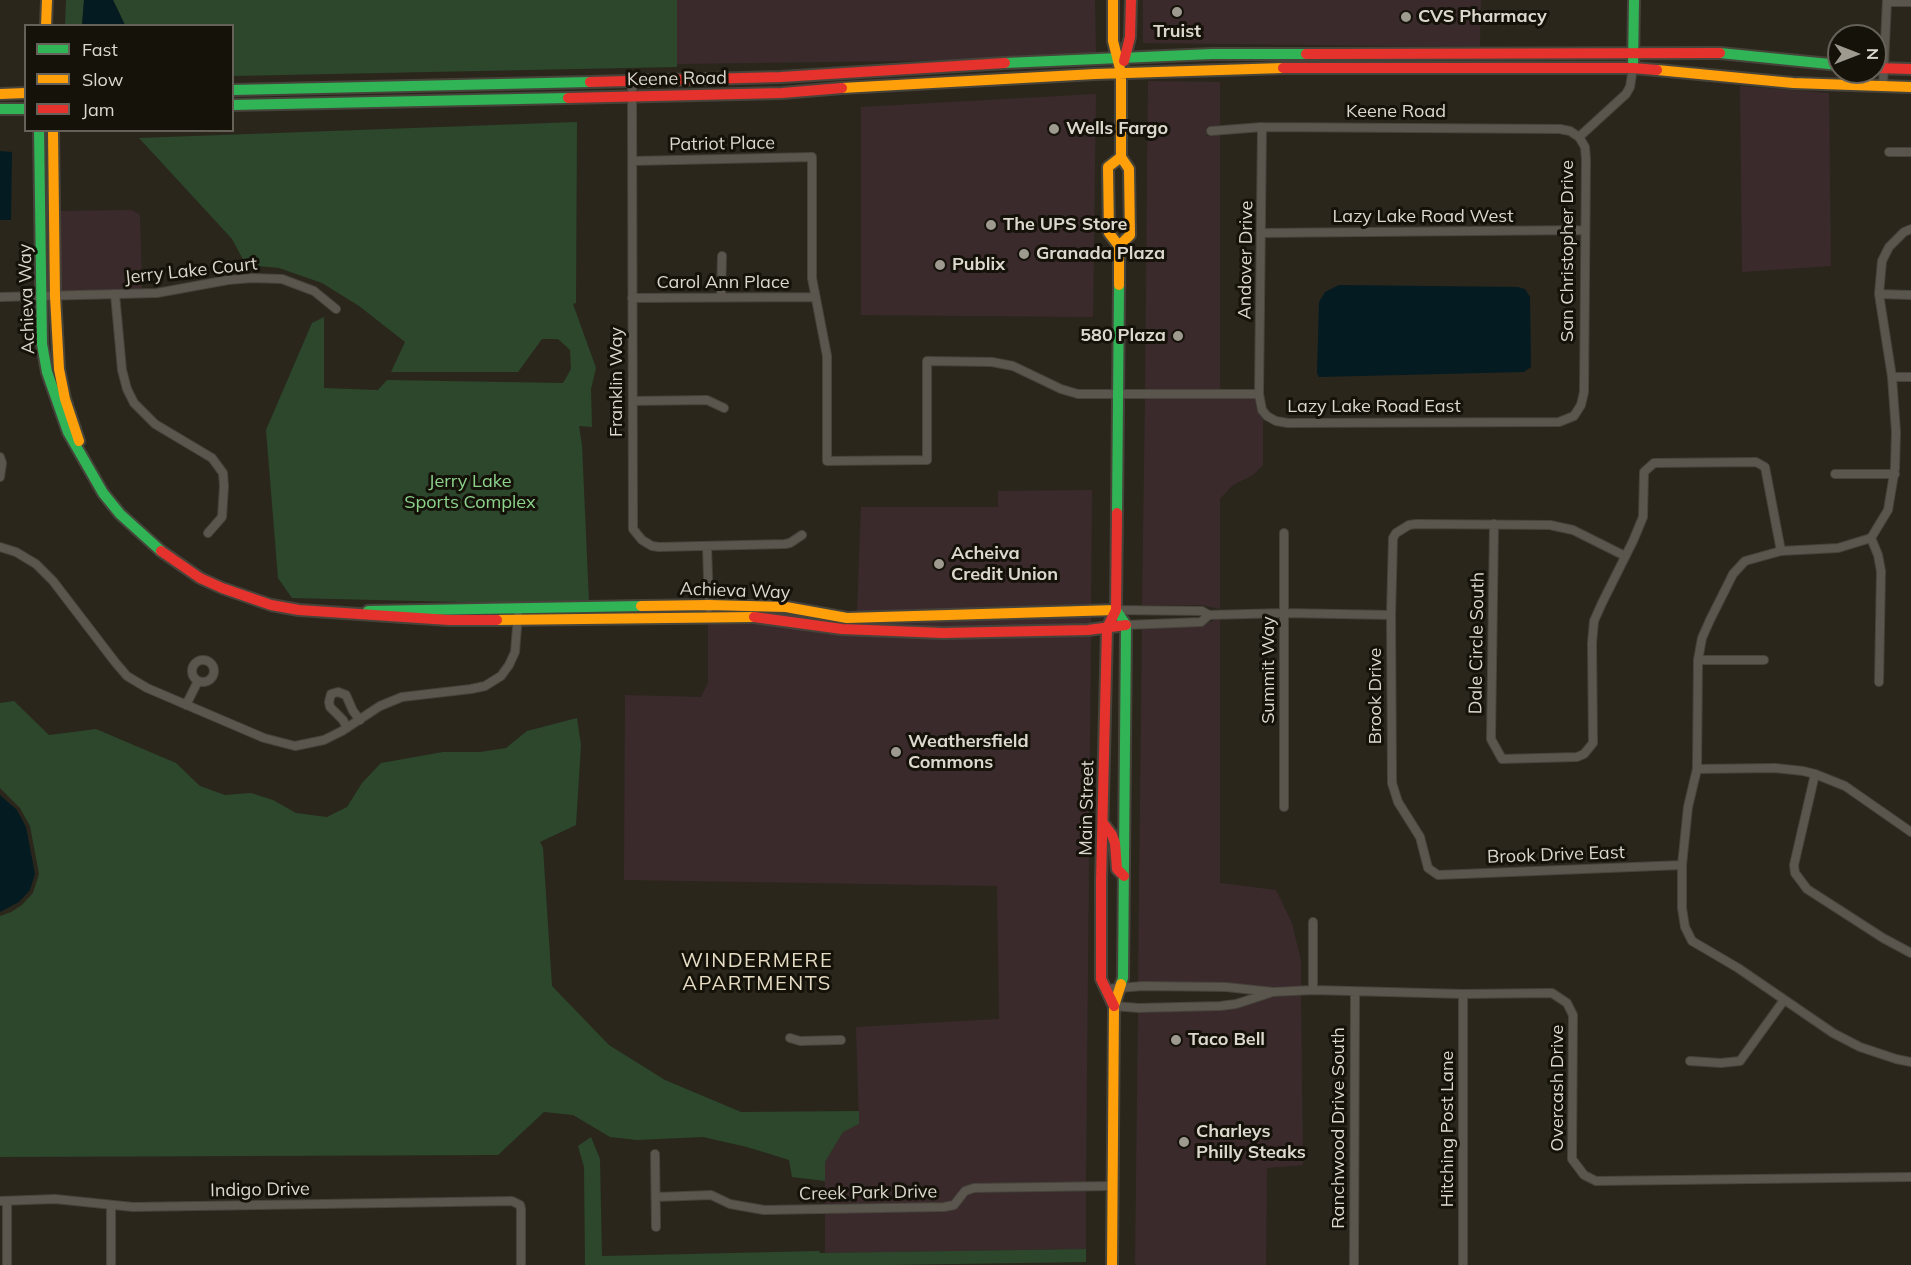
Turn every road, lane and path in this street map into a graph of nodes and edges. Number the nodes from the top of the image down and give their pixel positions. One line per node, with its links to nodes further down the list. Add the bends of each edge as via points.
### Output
1 (47, 0): 7 (main road)
2 (1113, 0): 10 (main road, Main Street, via 1113,41)
3 (1131, 0): 10 (main road, Main Street, via 1130,37)
4 (1634, 0): 9 (main road, San Christopher Drive)
5 (1887, 1): 6 (street); 8 (street)
6 (1911, 2)
7 (46, 24)
8 (1885, 24)
9 (1634, 51): 10 (main road, Keene Road); 11 (main road, Keene Road, via 1726,53); 12 (main road, San Christopher Drive)
10 (1121, 57): 15 (main road, Main Street); 16 (main road, Keene Road, via 781,78)
11 (1827, 64)
12 (1634, 68): 15 (main road, Keene Road, via 1365,67); 18 (main road, Keene Road, via 1773,82); 31 (street, San Christopher Drive, via 1626,94)
13 (1887, 68): 14 (main road)
14 (1911, 69)
15 (1121, 73): 23 (main road, Keene Road, via 883,84 782,93); 34 (main road, Main Street)
16 (632, 82): 20 (main road, Keene Road); 23 (street, Franklin Way)
17 (1883, 84): 18 (street)
18 (1883, 87): 19 (main road, Keene Road)
19 (1911, 87)
20 (234, 90)
21 (24, 93): 22 (main road)
22 (0, 94)
23 (632, 97): 24 (main road, Keene Road); 35 (street, Franklin Way)
24 (234, 105)
25 (0, 109): 26 (main road)
26 (24, 109)
27 (1262, 127): 28 (street, Keene Road); 31 (street, Keene Road, via 1560,129); 38 (street, Andover Drive)
28 (1211, 131)
29 (39, 132): 44 (main road, Achieva Way)
30 (53, 132): 45 (main road, Achieva Way)
31 (1578, 137): 37 (street, San Christopher Drive, via 1585,147 1586,160)
32 (1889, 152): 33 (street)
33 (1911, 152)
34 (1121, 157): 39 (main road, Main Street, via 1129,169 1130,235); 39 (main road, Main Street, via 1108,167 1109,233)
35 (633, 161): 48 (street, Patriot Place, via 812,158); 49 (street, Franklin Way)
36 (1911, 229): 42 (street, via 1889,247 1882,261)
37 (1585, 230): 38 (street, Lazy Lake Road West); 57 (street, San Christopher Drive, via 1584,392)
38 (1261, 233): 53 (street, Andover Drive)
39 (1119, 246): 54 (main road, Main Street)
40 (722, 256): 47 (street)
41 (115, 294): 45 (street, Jerry Lake Court); 50 (street, Jerry Lake Court, via 157,293 228,280 282,279 314,291); 64 (street, via 122,370 134,403 150,420 212,458 223,473 222,517)
42 (1879, 294): 43 (street); 52 (street)
43 (1911, 295)
44 (41, 296): 45 (street, Jerry Lake Court); 46 (street, Jerry Lake Court); 59 (main road, Achieva Way, via 47,372 68,432)
45 (56, 296): 59 (main road, Achieva Way, via 59,369)
46 (0, 297)
47 (722, 297): 48 (street, Carol Ann Place); 49 (street, Carol Ann Place)
48 (814, 297): 54 (street, via 827,357 827,461 927,460 927,361 992,362 1013,366 1078,394)
49 (632, 298): 55 (street, Franklin Way)
50 (336, 309)
51 (1911, 376): 52 (street)
52 (1892, 377): 61 (street)
53 (1259, 394): 54 (street); 57 (street, Lazy Lake Road East, via 1267,416 1288,423 1559,422)
54 (1118, 395): 74 (main road, Main Street)
55 (633, 401): 56 (street, via 707,400); 68 (street, Franklin Way, via 633,529 652,546)
56 (724, 408)
57 (1574, 416)
58 (0, 457): 62 (street)
59 (84, 459): 75 (main road, Achieva Way, via 120,514 159,550 200,578 270,605)
60 (1835, 474): 61 (street)
61 (1895, 474): 67 (street, via 1888,510)
62 (0, 477)
63 (1494, 524): 71 (street, via 1550,525 1573,530); 71 (street, Dale Circle South, via 1491,739 1502,759 1577,757 1593,743 1594,621); 78 (street, Brook Drive, via 1416,524 1396,533)
64 (208, 533)
65 (1284, 533): 76 (street, Summit Way)
66 (802, 535): 68 (street, Franklin Way, via 785,544)
67 (1871, 537): 70 (street, via 1838,548); 86 (street, via 1881,571)
68 (707, 546): 72 (street)
69 (0, 547): 87 (street, via 36,564 54,581 127,676)
70 (1782, 552): 71 (street, via 1765,467 1756,462 1654,463 1644,471 1643,517); 83 (street, via 1745,561 1733,574 1706,629)
71 (1625, 556)
72 (709, 605): 73 (main road, Achieva Way); 74 (main road, Achieva Way, via 786,607 847,618); 79 (street)
73 (518, 607): 75 (main road, Achieva Way); 80 (street)
74 (1116, 610): 77 (street, via 1202,611); 81 (main road); 82 (main road, Main Street)
75 (353, 613): 80 (main road, Achieva Way, via 439,620)
76 (1284, 613): 77 (street); 78 (street); 92 (street, Summit Way)
77 (1209, 615): 81 (street, via 1201,622)
78 (1391, 615): 96 (street, Brook Drive, via 1392,783 1398,802 1420,837 1426,865)
79 (711, 619): 80 (main road, Achieva Way); 82 (main road, Achieva Way, via 763,617 842,629 943,633)
80 (517, 620): 88 (street, via 515,652 501,676 471,689 402,698 380,706)
81 (1126, 625): 82 (main road, Achieva Way); 97 (main road, Main Street)
82 (1107, 628): 93 (main road, Main Street)
83 (1698, 660): 84 (street); 90 (street)
84 (1764, 660)
85 (198, 681): 87 (street)
86 (1879, 682)
87 (186, 705): 89 (street, via 264,738 295,746 324,740)
88 (360, 720): 89 (street); 89 (street, via 346,695 331,694 330,707)
89 (347, 728)
90 (1697, 769): 91 (street, via 1775,768); 95 (street, via 1688,807)
91 (1815, 774): 94 (street, via 1845,786); 99 (street, via 1795,873 1807,889)
92 (1284, 807)
93 (1103, 823): 97 (main road, via 1112,835 1118,869); 101 (main road, Main Street, via 1101,979)
94 (1911, 832)
95 (1682, 865): 96 (street, Brook Drive East, via 1441,875); 106 (street, via 1682,908 1692,941)
96 (1433, 872)
97 (1124, 876): 100 (main road, Main Street, via 1124,978)
98 (1313, 922): 102 (street)
99 (1911, 953)
100 (1120, 988): 101 (street, Overcash Drive); 103 (street, Overcash Drive, via 1226,987); 107 (main road, Main Street)
101 (1106, 989): 107 (main road, Main Street)
102 (1313, 990): 103 (street, Overcash Drive); 104 (street, Overcash Drive)
103 (1273, 992): 107 (street, Overcash Drive, via 1220,1006)
104 (1355, 992): 105 (street, Overcash Drive); 123 (street, Ranchwood Drive South)
105 (1463, 994): 113 (street, Overcash Drive, via 1548,993 1567,1003 1573,1020 1572,1159 1584,1175 1596,1181); 124 (street, Hitching Post Lane)
106 (1784, 1000): 110 (street, via 1740,1061); 111 (street, via 1860,1047)
107 (1114, 1006): 114 (main road, Main Street)
108 (790, 1038): 109 (street)
109 (841, 1040)
110 (1690, 1060)
111 (1911, 1062)
112 (656, 1154): 115 (street)
113 (1911, 1177)
114 (1112, 1186): 115 (street, Creek Park Drive, via 974,1188 965,1191 954,1205 944,1207 756,1209 711,1195); 122 (main road, Main Street)
115 (656, 1197): 118 (street)
116 (3, 1201): 117 (street, Indigo Drive, via 55,1199); 119 (street)
117 (111, 1205): 120 (street); 121 (street, Indigo Drive, via 507,1201 520,1205)
118 (656, 1227)
119 (7, 1265)
120 (111, 1265)
121 (521, 1265)
122 (1112, 1265)
123 (1354, 1265)
124 (1463, 1265)

